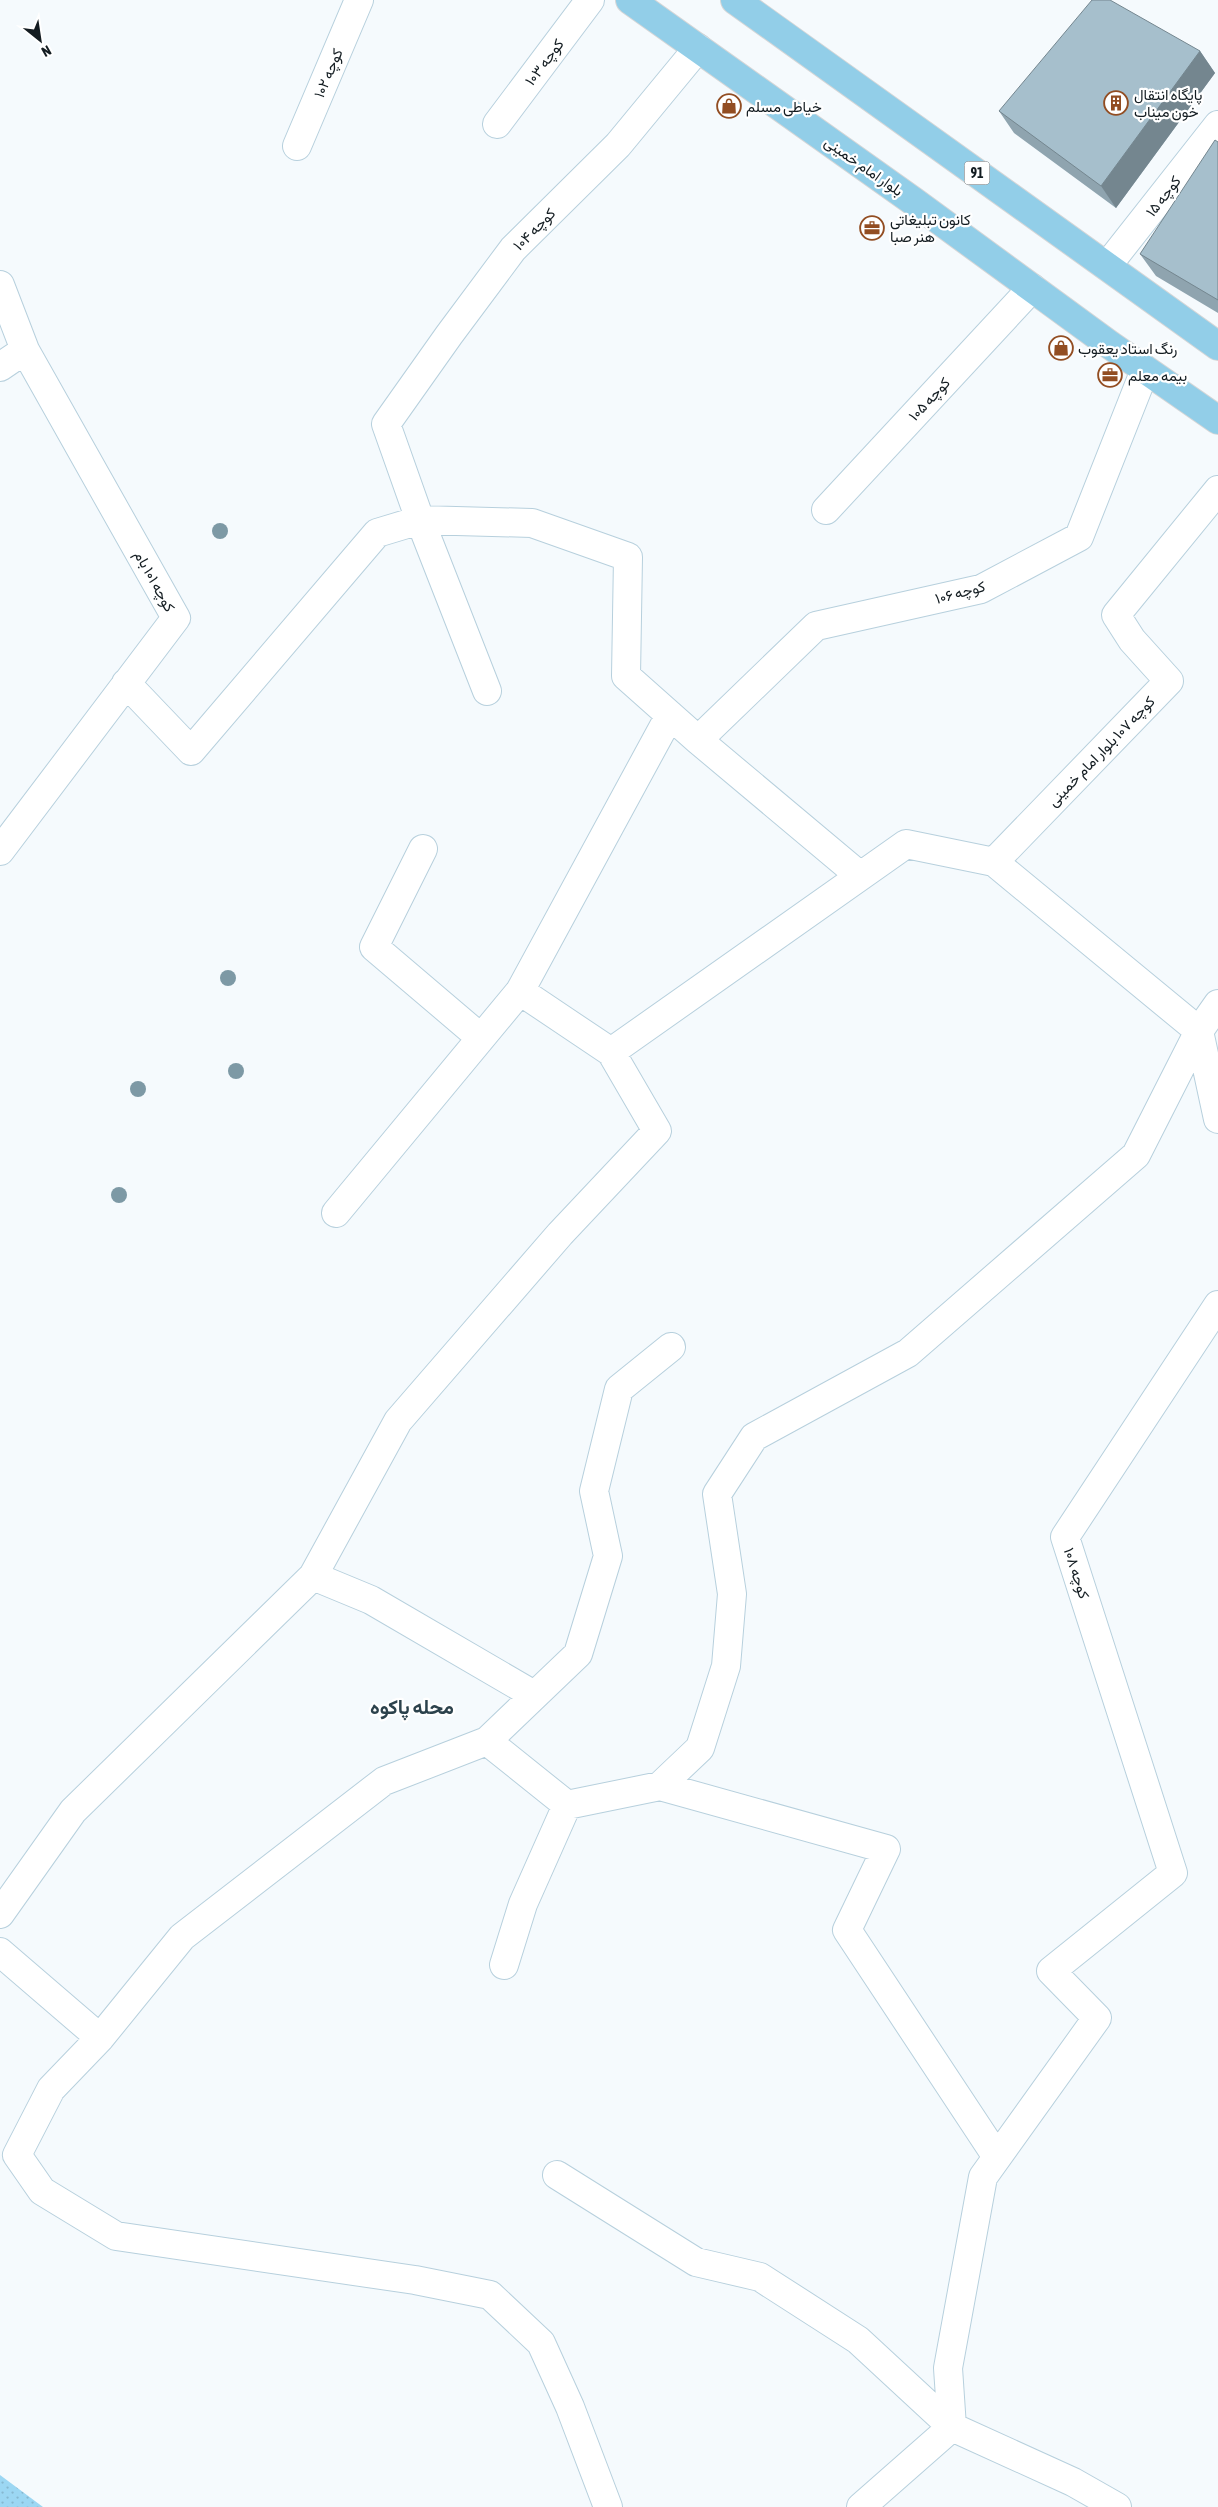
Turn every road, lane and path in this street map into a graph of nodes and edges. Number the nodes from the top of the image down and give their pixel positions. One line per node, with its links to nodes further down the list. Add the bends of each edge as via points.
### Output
1 (359, 0): 8 (street, کوچه ۱۰۲)
2 (590, 0): 6 (street, کوچه ۱۰۳)
3 (630, 0): 5 (main road, بلوار امام خمینی)
4 (743, 2): 9 (main road, 91)
5 (698, 48): 11 (main road, بلوار امام خمینی); 19 (street, کوچه ۱۰۴, via 618,145 513,249 386,424)
6 (497, 124)
7 (1218, 125): 9 (street, کوچه ۱۵)
8 (297, 146)
9 (1107, 266): 12 (main road, 91)
10 (0, 285): 13 (street, کوچه ۱۰۱ بام)
11 (1032, 288): 15 (main road, بلوار امام خمینی); 18 (street, کوچه ۱۰۵)
12 (1218, 346)
13 (25, 350): 14 (street); 20 (street, کوچه ۱۰۱ بام, via 176,618)
14 (0, 366)
15 (1145, 370): 16 (main road, بلوار امام خمینی); 23 (street, کوچه ۱۰۶, via 1080,537 981,589 816,626)
16 (1218, 420)
17 (1218, 490): 26 (street, کوچه ۱۰۷ بلوار امام خمینی, via 1116,615 1132,640 1168,681)
18 (826, 510)
19 (420, 520): 20 (street, via 377,533 191,751); 21 (street); 22 (street, via 532,523 628,557 626,676)
20 (126, 683): 25 (street, کوچه ۱۰۱ بام)
21 (487, 691)
22 (670, 715): 23 (street); 28 (street)
23 (698, 740): 27 (street)
24 (423, 849): 31 (street, via 374,947)
25 (0, 850)
26 (994, 862): 27 (street, via 906,844); 30 (street)
27 (859, 875): 32 (street)
28 (520, 991): 31 (street); 32 (street)
29 (1218, 1004): 30 (street)
30 (1199, 1031): 33 (street); 40 (street, via 1136,1155 908,1353 754,1437 717,1494 732,1594 726,1666 700,1748)
31 (481, 1038): 34 (street)
32 (612, 1052): 37 (street, via 657,1131 560,1234 398,1421)
33 (1218, 1120)
34 (336, 1213)
35 (1218, 1305): 46 (street, کوچه ۱۰۸, via 1065,1537 1173,1873 1051,1972 1097,2018)
36 (671, 1347): 38 (street, via 620,1389 594,1491 608,1556 578,1654)
37 (313, 1576): 38 (street, via 371,1600); 42 (street, via 73,1811)
38 (534, 1695): 39 (street)
39 (487, 1741): 41 (street); 45 (street, via 384,1781 182,1937)
40 (660, 1786): 41 (street); 46 (street, via 886,1849 847,1930)
41 (567, 1805): 44 (street, via 523,1904)
42 (0, 1914)
43 (0, 1952): 45 (street)
44 (504, 1965)
45 (100, 2038): 49 (street, via 51,2089 17,2155 42,2191 116,2236 415,2280 490,2295 541,2343 570,2407)
46 (997, 2157): 48 (street, via 983,2177 948,2368)
47 (557, 2175): 48 (street, via 696,2262 760,2277 858,2340)
48 (952, 2427): 50 (street); 51 (street, via 1073,2482)
49 (608, 2507)
50 (861, 2507)
51 (1117, 2507)

